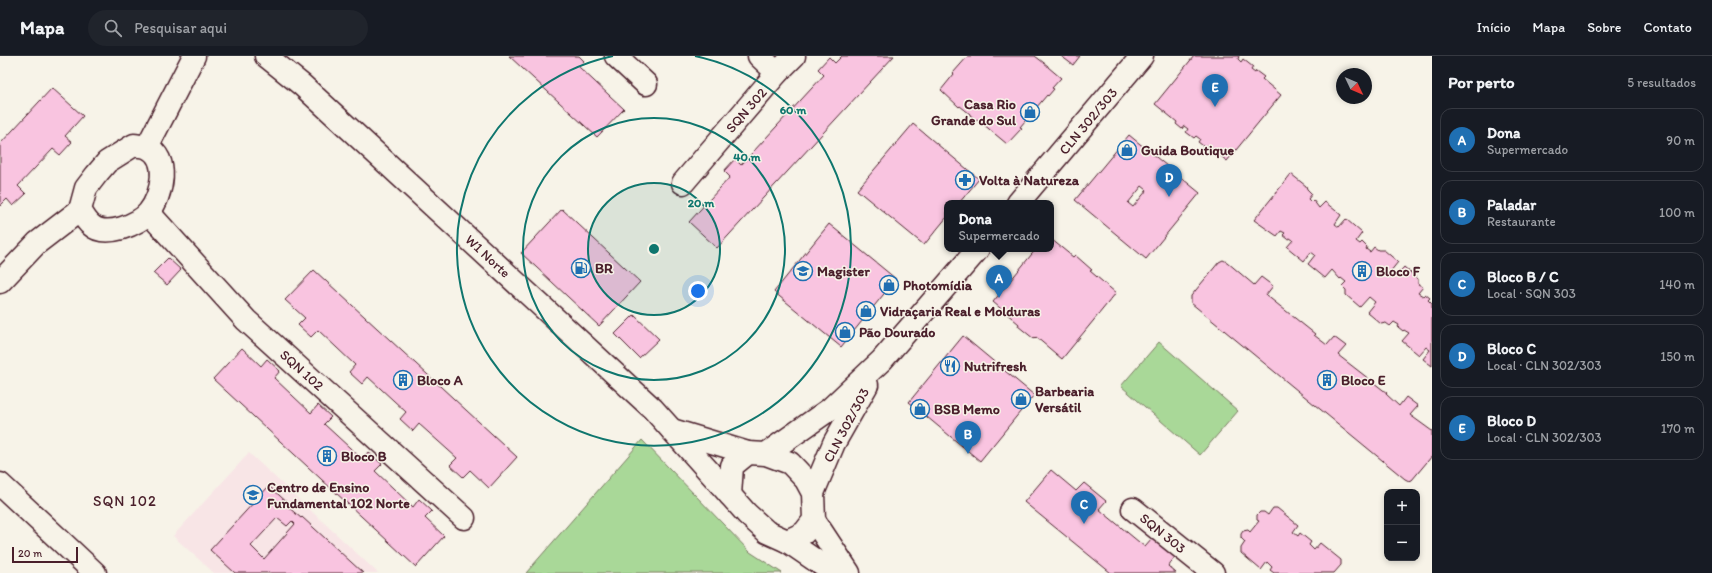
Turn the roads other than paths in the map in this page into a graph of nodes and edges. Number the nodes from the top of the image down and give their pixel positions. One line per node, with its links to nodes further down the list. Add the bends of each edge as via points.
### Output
1 (194, 56): 12 (street)
2 (202, 56): 12 (street)
3 (266, 56): 11 (street, W1 Norte)
4 (280, 56): 11 (street, W1 Norte)
5 (616, 56): 10 (street)
6 (759, 56): 9 (street)
7 (794, 56): 9 (street, SQN 302)
8 (1142, 56): 15 (street, CLN 302/303)
9 (777, 73): 14 (street, SQN 302)
10 (646, 84)
11 (302, 85): 21 (street, W1 Norte, via 653,409)
12 (172, 98): 13 (street)
13 (147, 147): 16 (street, via 134,145 107,162 86,188); 17 (street, via 156,154 161,163 162,178 160,194)
14 (683, 183)
15 (1021, 200)
16 (80, 210): 17 (street, via 92,226 105,230 131,225); 19 (street, via 37,243)
17 (149, 213): 27 (street, SQN 102, via 246,320)
18 (975, 252): 20 (street, CLN 302/303)
19 (0, 282)
20 (882, 360): 22 (street, CLN 302/303, via 830,409); 24 (street, CLN 302/303, via 841,430)
21 (671, 430): 22 (street); 25 (street, W1 Norte)
22 (757, 453): 24 (street, via 790,463 806,480); 25 (street, via 732,466)
23 (0, 484): 30 (street)
24 (813, 493): 28 (street)
25 (730, 495): 29 (street, via 746,514 767,532)
26 (1133, 509): 33 (street, SQN 303)
27 (464, 518)
28 (814, 520): 29 (street, via 804,532); 32 (street)
29 (787, 541): 31 (street)
30 (95, 573)
31 (834, 573)
32 (849, 573)
33 (1213, 573)

